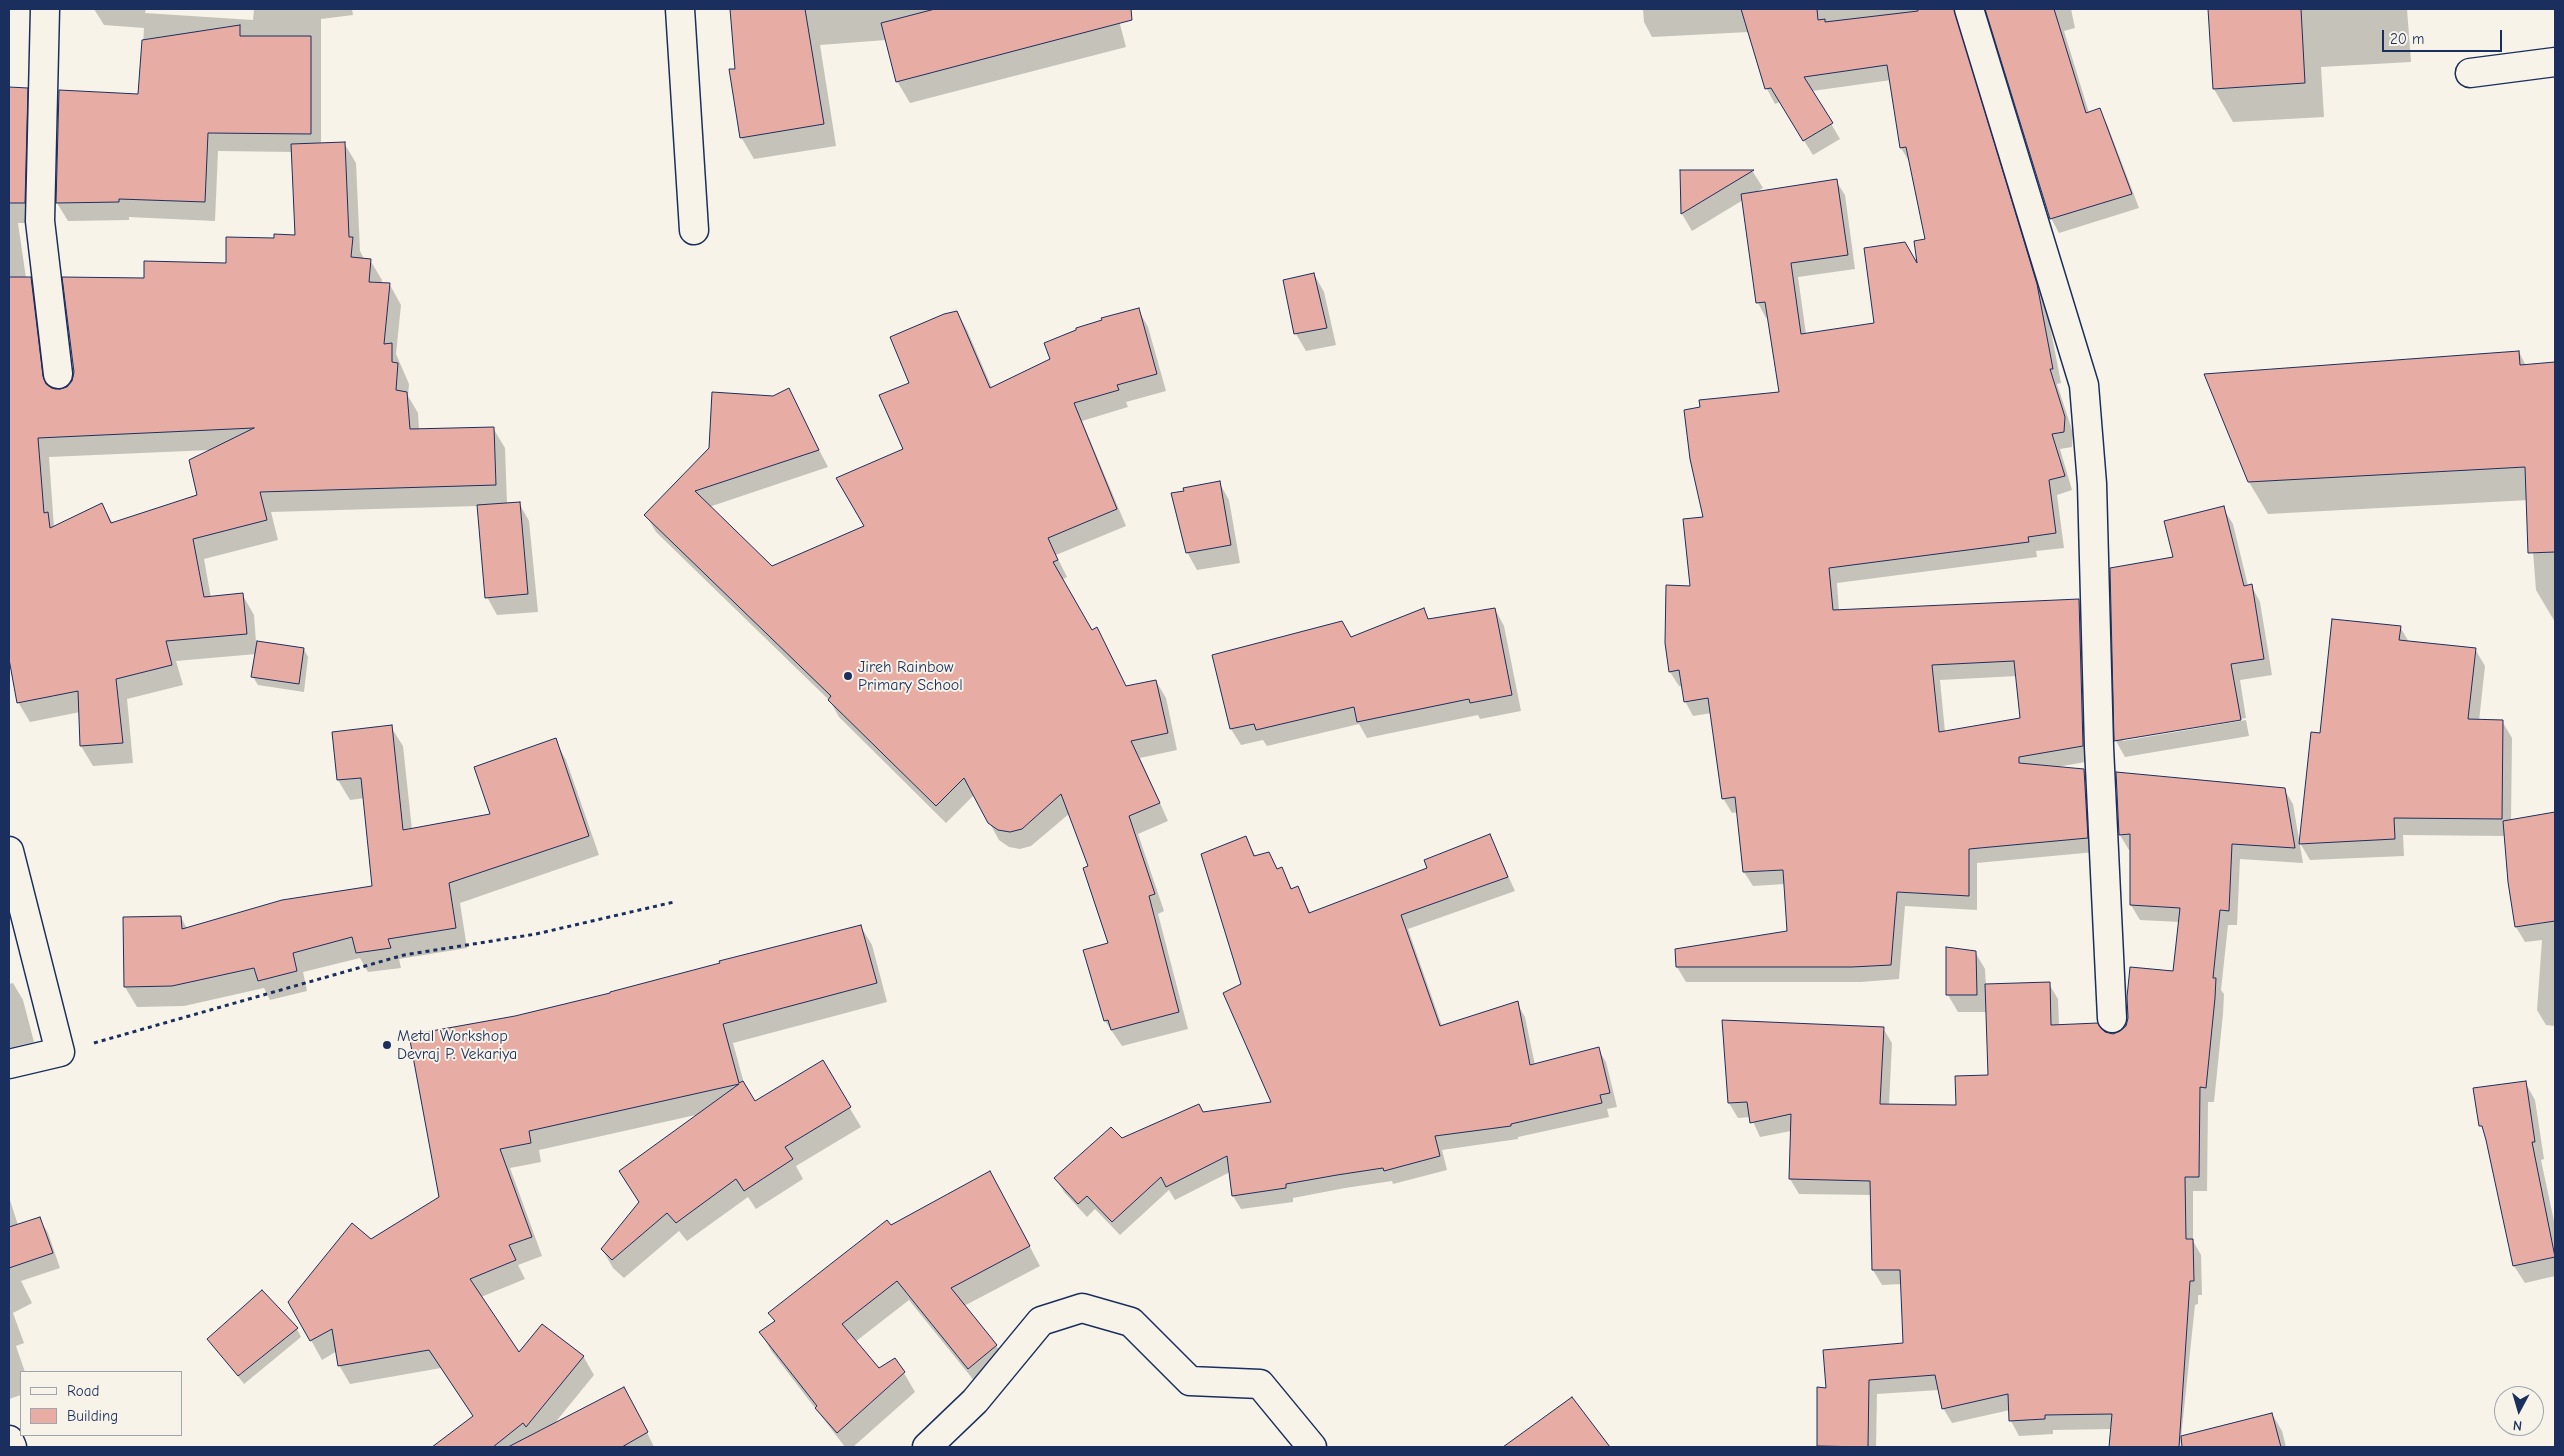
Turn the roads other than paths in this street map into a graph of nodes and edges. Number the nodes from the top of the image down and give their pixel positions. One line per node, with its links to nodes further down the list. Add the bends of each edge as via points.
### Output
1 (45, 9): 7 (street, via 40,221)
2 (680, 9): 6 (street)
3 (1969, 9): 9 (street, via 2084,384 2092,484 2099,747)
4 (2555, 62): 5 (street)
5 (2470, 72)
6 (694, 230)
7 (58, 374)
8 (9, 851): 10 (street, via 60,1052)
9 (2112, 1018)
10 (9, 1064)
11 (9, 1440): 12 (street)
12 (12, 1447)
13 (927, 1447): 14 (street, via 975,1401 1041,1321 1082,1308 1131,1322 1190,1381 1260,1384)
14 (1312, 1447)

